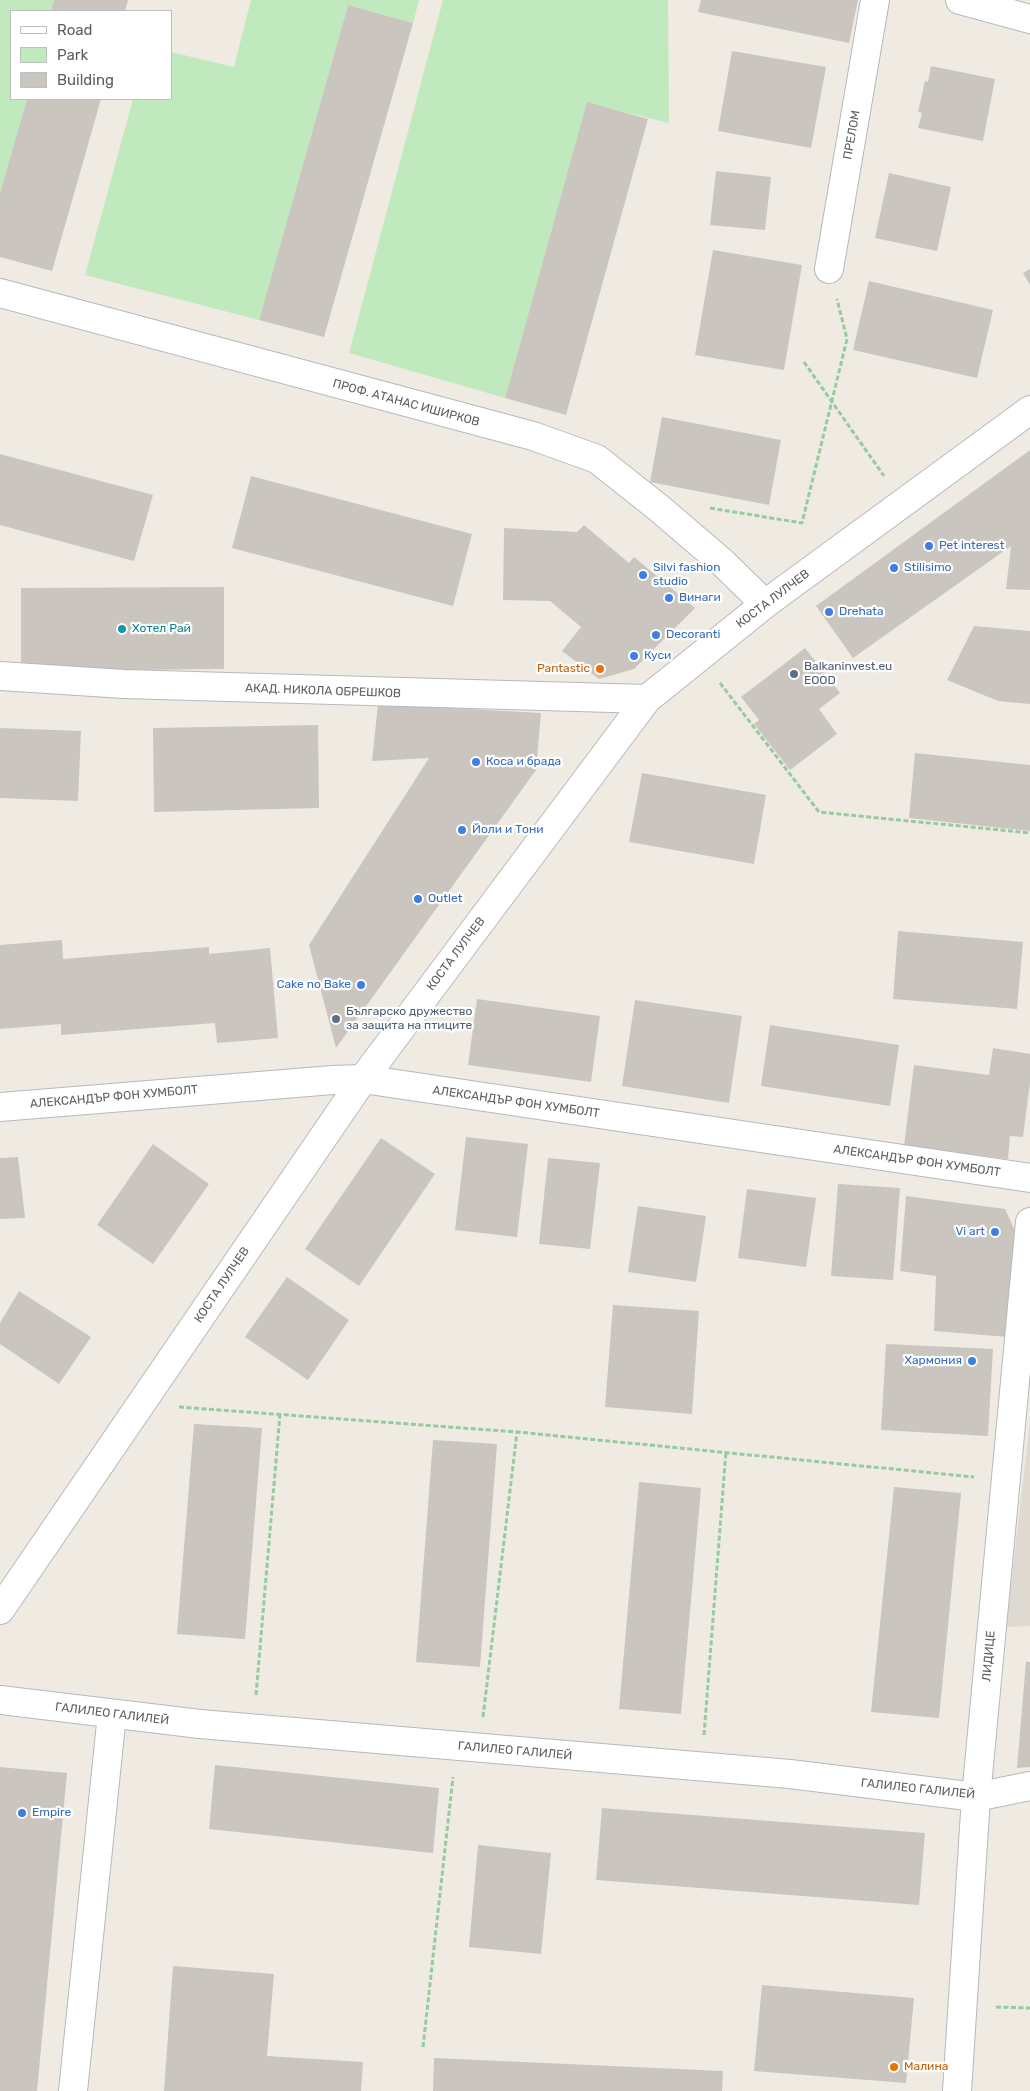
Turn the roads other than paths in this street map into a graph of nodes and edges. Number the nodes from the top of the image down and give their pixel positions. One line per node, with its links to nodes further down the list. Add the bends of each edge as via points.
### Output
1 (875, 0): 4 (street, ПРЕЛОМ)
2 (960, 0): 3 (street)
3 (1030, 19)
4 (830, 269)
5 (0, 294): 7 (street, ПРОФ. АТАНАС ИШИРКОВ, via 533,436 597,459 702,545)
6 (1030, 410): 7 (street, КОСТА ЛУЛЧЕВ)
7 (765, 604): 9 (street, КОСТА ЛУЛЧЕВ)
8 (0, 676): 9 (street, АКАД. НИКОЛА ОБРЕШКОВ, via 134,685)
9 (646, 699): 10 (street, КОСТА ЛУЛЧЕВ)
10 (363, 1080): 11 (street, АЛЕКСАНДЪР ФОН ХУМБОЛТ); 12 (street, АЛЕКСАНДЪР ФОН ХУМБОЛТ); 14 (street, КОСТА ЛУЛЧЕВ)
11 (0, 1106)
12 (1030, 1178)
13 (1030, 1222): 18 (street, ЛИДИЦЕ)
14 (0, 1610)
15 (0, 1700): 16 (street, ГАЛИЛЕО ГАЛИЛЕЙ)
16 (112, 1714): 18 (street, ГАЛИЛЕО ГАЛИЛЕЙ, via 751,1770); 19 (street)
17 (1030, 1786): 18 (street, ГАЛИЛЕО ГАЛИЛЕЙ)
18 (976, 1797): 20 (street, ЛИДИЦЕ)
19 (72, 2091)
20 (957, 2091)

